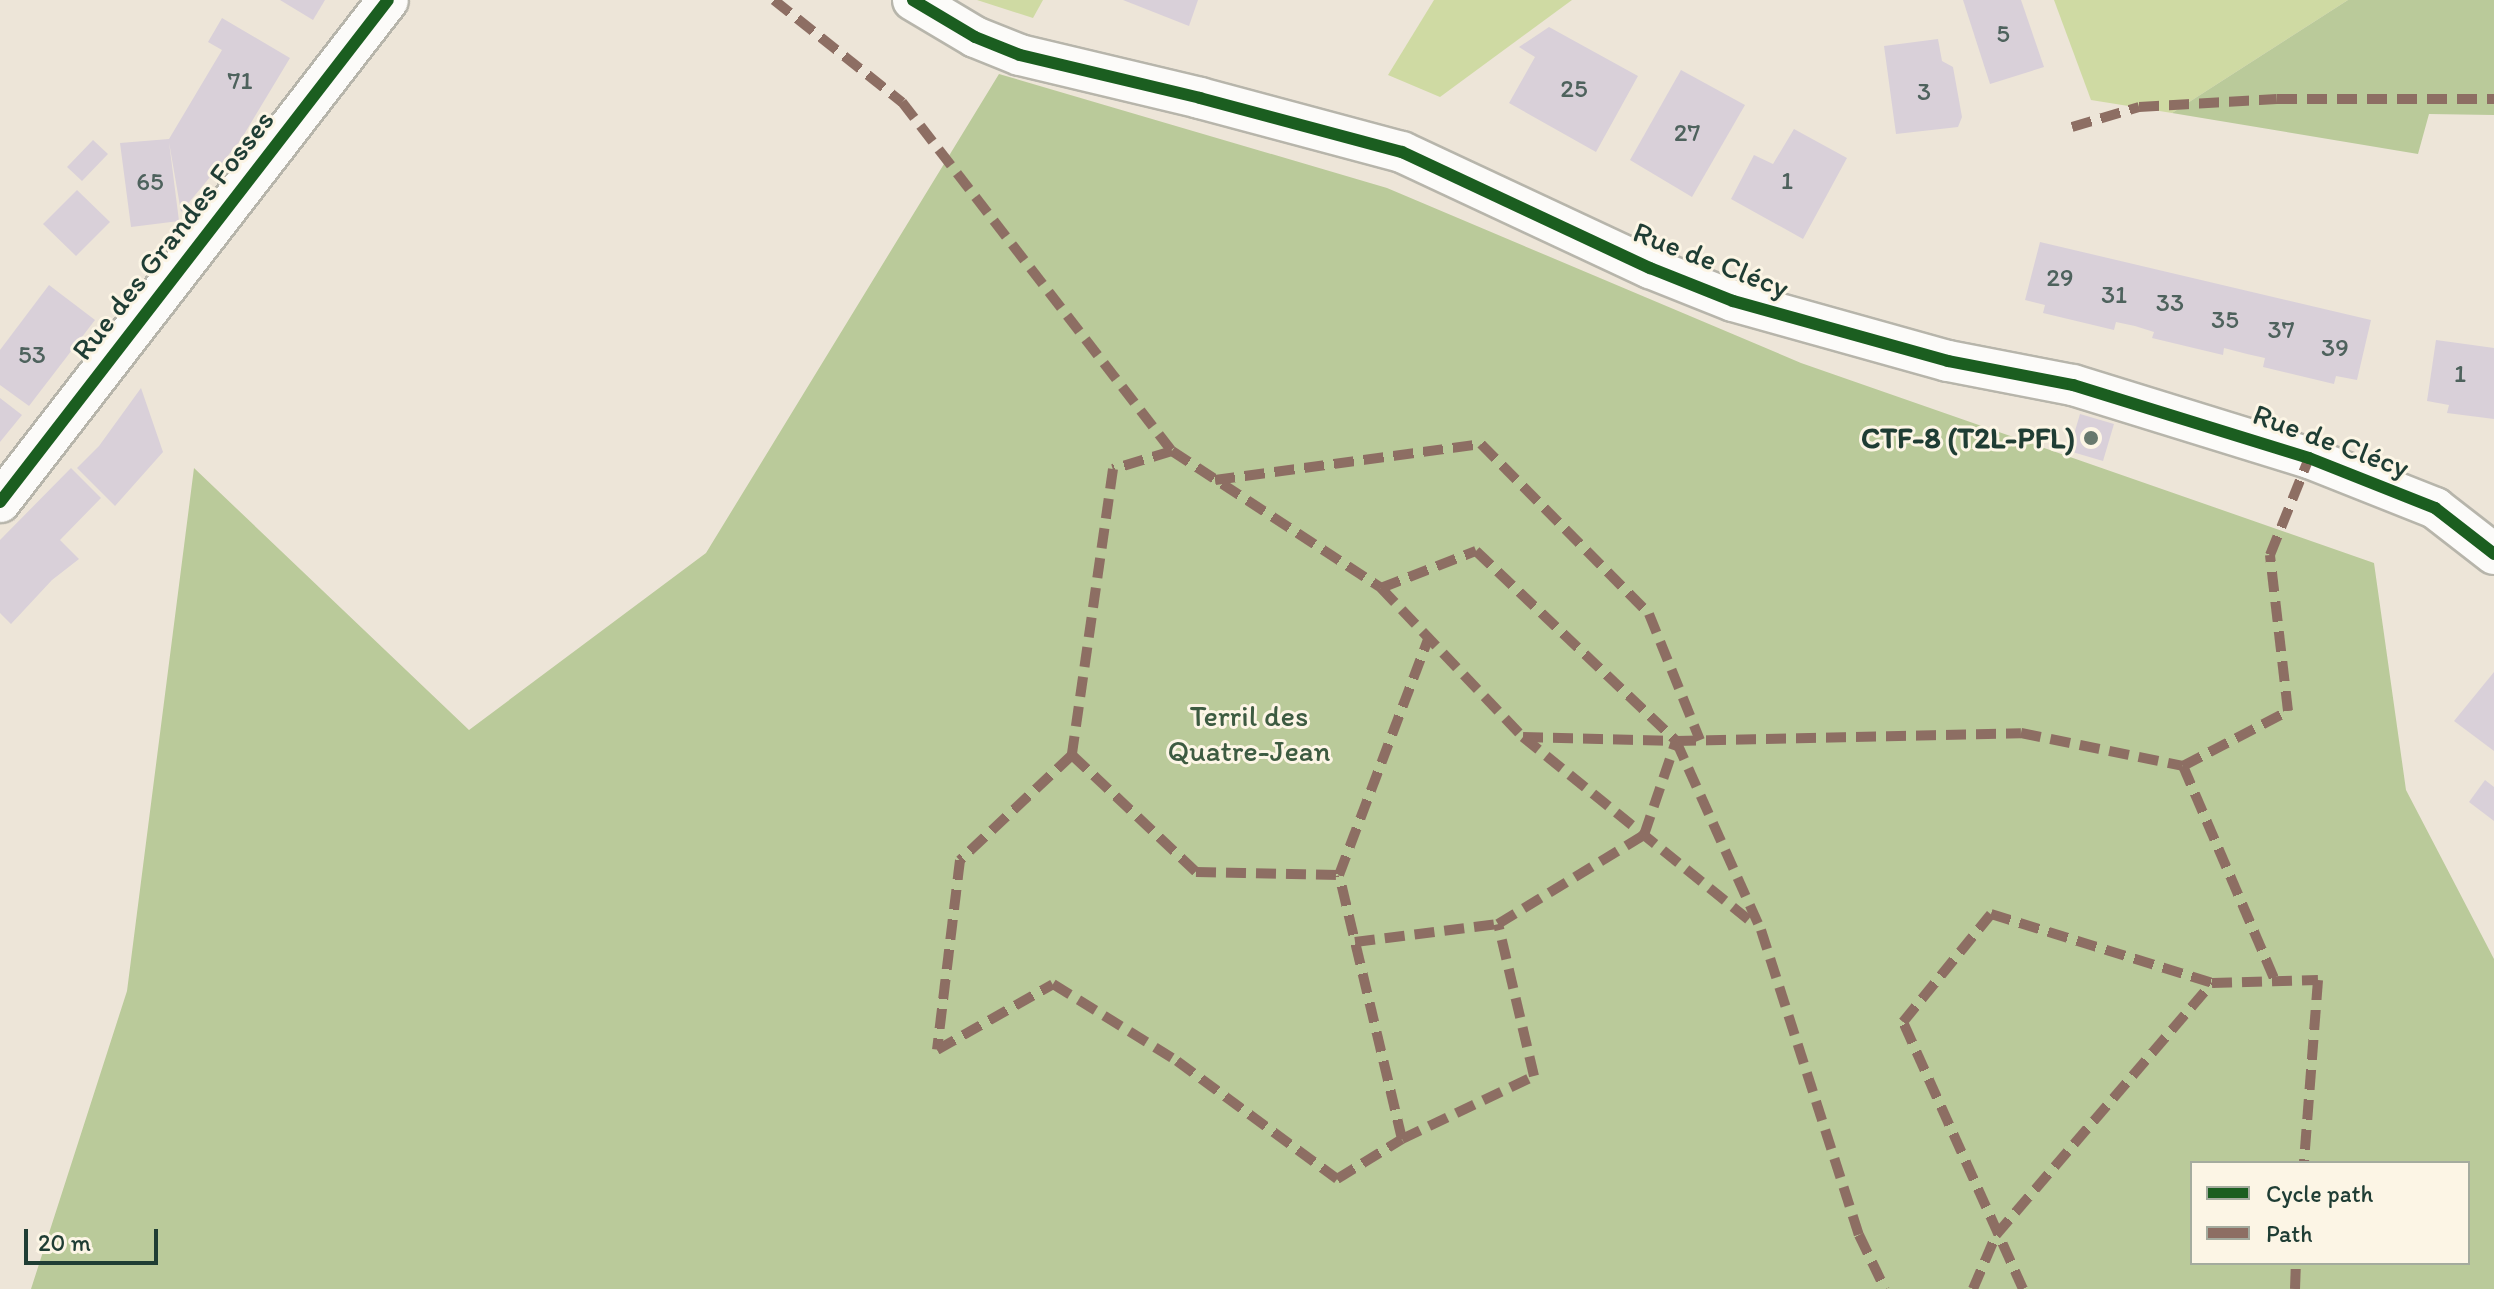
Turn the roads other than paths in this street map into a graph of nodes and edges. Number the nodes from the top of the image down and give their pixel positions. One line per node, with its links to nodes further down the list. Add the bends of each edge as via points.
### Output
1 (388, 0): 3 (street, Rue des Grandes Fosses)
2 (913, 0): 4 (street, Rue de Clécy, via 975,37 1020,55 1402,152 1733,301 1948,361 2073,385 2309,458 2435,508)
3 (0, 502)
4 (2494, 554)

